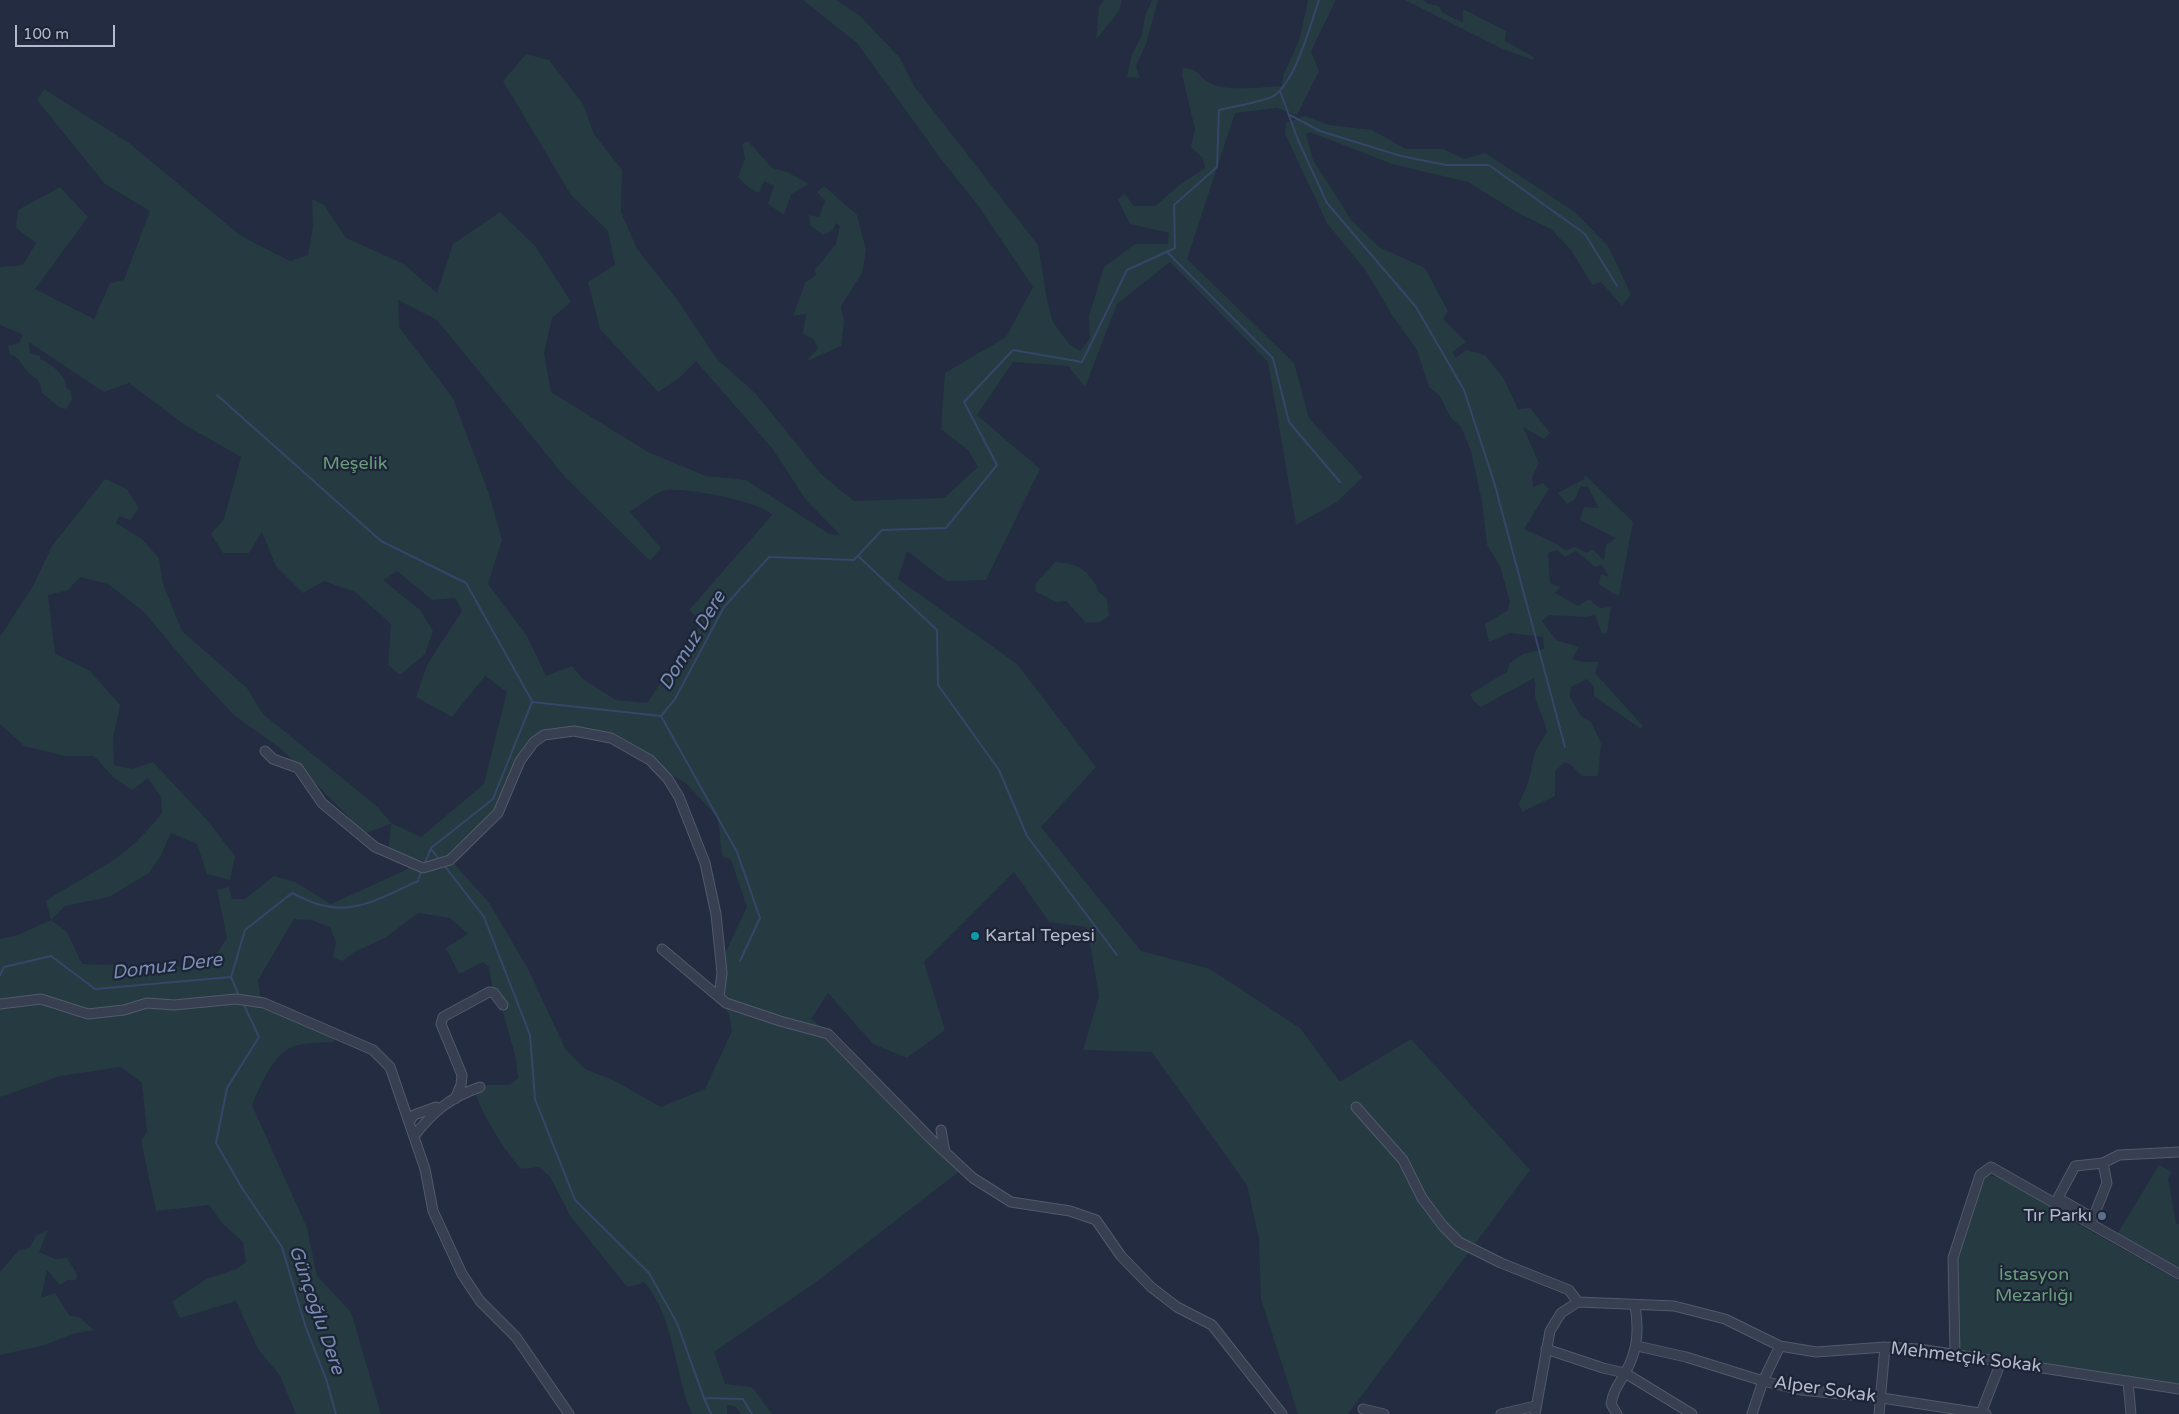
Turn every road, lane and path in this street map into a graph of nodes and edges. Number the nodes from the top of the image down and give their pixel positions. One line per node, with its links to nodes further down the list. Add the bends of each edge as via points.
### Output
1 (265, 751): 3 (street, via 273,759 298,768 322,803 375,847 422,868 450,860 498,813 520,761 534,742 544,735 574,732 611,738 650,760 679,797 705,863 716,914 722,973)
2 (662, 949): 3 (street)
3 (719, 997): 14 (street, via 726,1003 828,1034)
4 (0, 1004): 11 (street, via 41,999 88,1014 124,1010 148,1003 174,1005 236,1000 264,1003 373,1050 390,1067)
5 (503, 1005): 7 (street, via 494,992 489,992 443,1017 442,1024 462,1075)
6 (480, 1087): 7 (street)
7 (455, 1099): 8 (street)
8 (444, 1105): 10 (street); 11 (street, via 414,1115)
9 (1356, 1107): 18 (street, via 1403,1160 1422,1198 1459,1242 1501,1263 1570,1290)
10 (428, 1118): 11 (street); 13 (street)
11 (409, 1122): 13 (street)
12 (941, 1130): 14 (street)
13 (414, 1136): 33 (street, via 425,1169 433,1211 462,1274 480,1301 516,1337)
14 (945, 1152): 34 (street, via 973,1178 1011,1202 1070,1211 1096,1220 1121,1256 1151,1287 1178,1307 1212,1325)
15 (2179, 1152): 16 (street, via 2119,1155)
16 (2102, 1164): 16 (street, via 2075,1166 2058,1198 2093,1218 2107,1183)
17 (2179, 1274): 24 (street, via 1991,1167 1980,1174 1953,1258)
18 (1578, 1302): 19 (street, Mehmetçik Sokak); 23 (street, via 1561,1313 1550,1331)
19 (1635, 1305): 20 (street); 21 (street, Mehmetçik Sokak, via 1674,1306 1725,1319)
20 (1637, 1346): 26 (street); 27 (street, Alper Sokak, via 1686,1357)
21 (1780, 1346): 22 (street, Mehmetçik Sokak, via 1816,1352); 27 (street)
22 (1885, 1347): 24 (street, Mehmetçik Sokak); 30 (street)
23 (1546, 1349): 26 (street); 32 (street)
24 (1955, 1354): 25 (street, Mehmetçik Sokak)
25 (2001, 1362): 28 (street, Mehmetçik Sokak); 41 (street)
26 (1626, 1373): 37 (street, via 1614,1390 1611,1404); 38 (street)
27 (1763, 1381): 30 (street, Alper Sokak, via 1801,1390); 39 (street)
28 (2128, 1381): 29 (street, Mehmetçik Sokak); 42 (street)
29 (2179, 1389)
30 (1882, 1398): 40 (street); 41 (street, Alper Sokak)
31 (1363, 1409): 35 (street)
32 (1535, 1410): 36 (street)
33 (569, 1414)
34 (1282, 1414)
35 (1384, 1414)
36 (1500, 1414)
37 (1617, 1414)
38 (1692, 1414)
39 (1752, 1414)
40 (1879, 1414)
41 (1980, 1414)
42 (2131, 1414)

